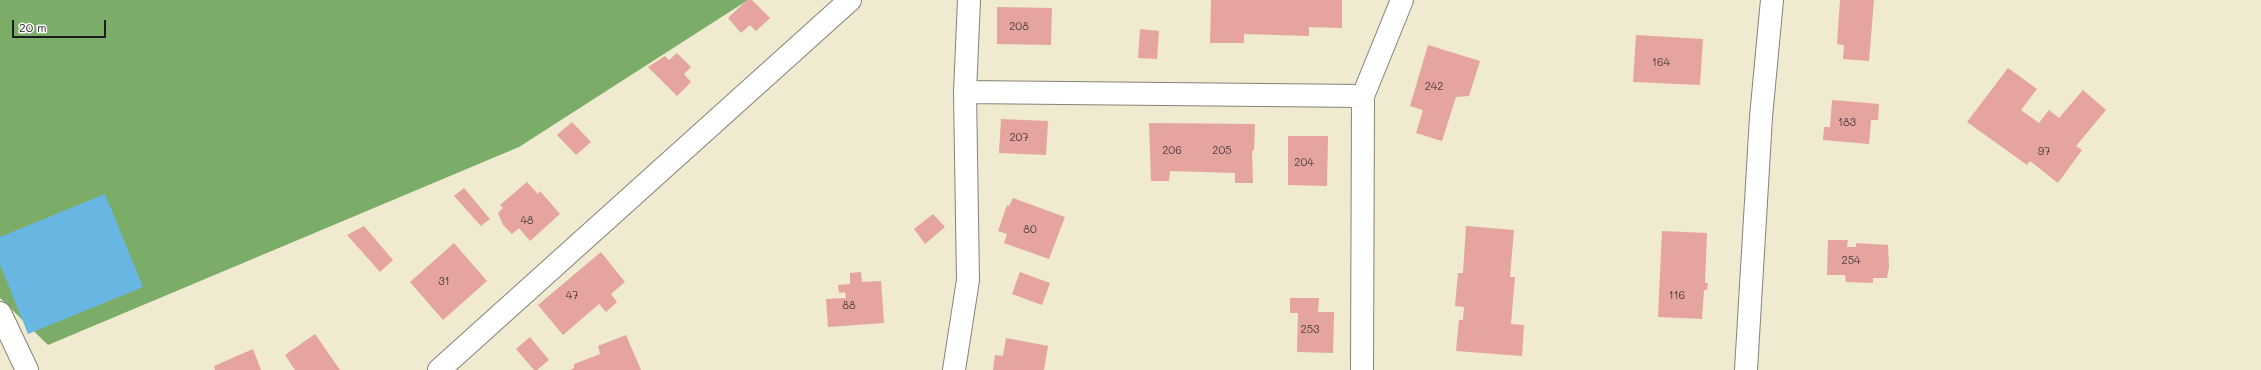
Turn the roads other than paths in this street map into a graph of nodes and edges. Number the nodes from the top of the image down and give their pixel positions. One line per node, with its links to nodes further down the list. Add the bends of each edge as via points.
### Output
1 (850, 0): 9 (street)
2 (969, 0): 5 (street)
3 (1402, 0): 6 (street)
4 (1772, 0): 12 (street, via 1761,117)
5 (966, 92): 6 (street); 10 (street, via 968,280)
6 (1363, 96): 11 (street)
7 (0, 313): 8 (street)
8 (26, 370)
9 (438, 370)
10 (954, 370)
11 (1362, 370)
12 (1746, 370)

